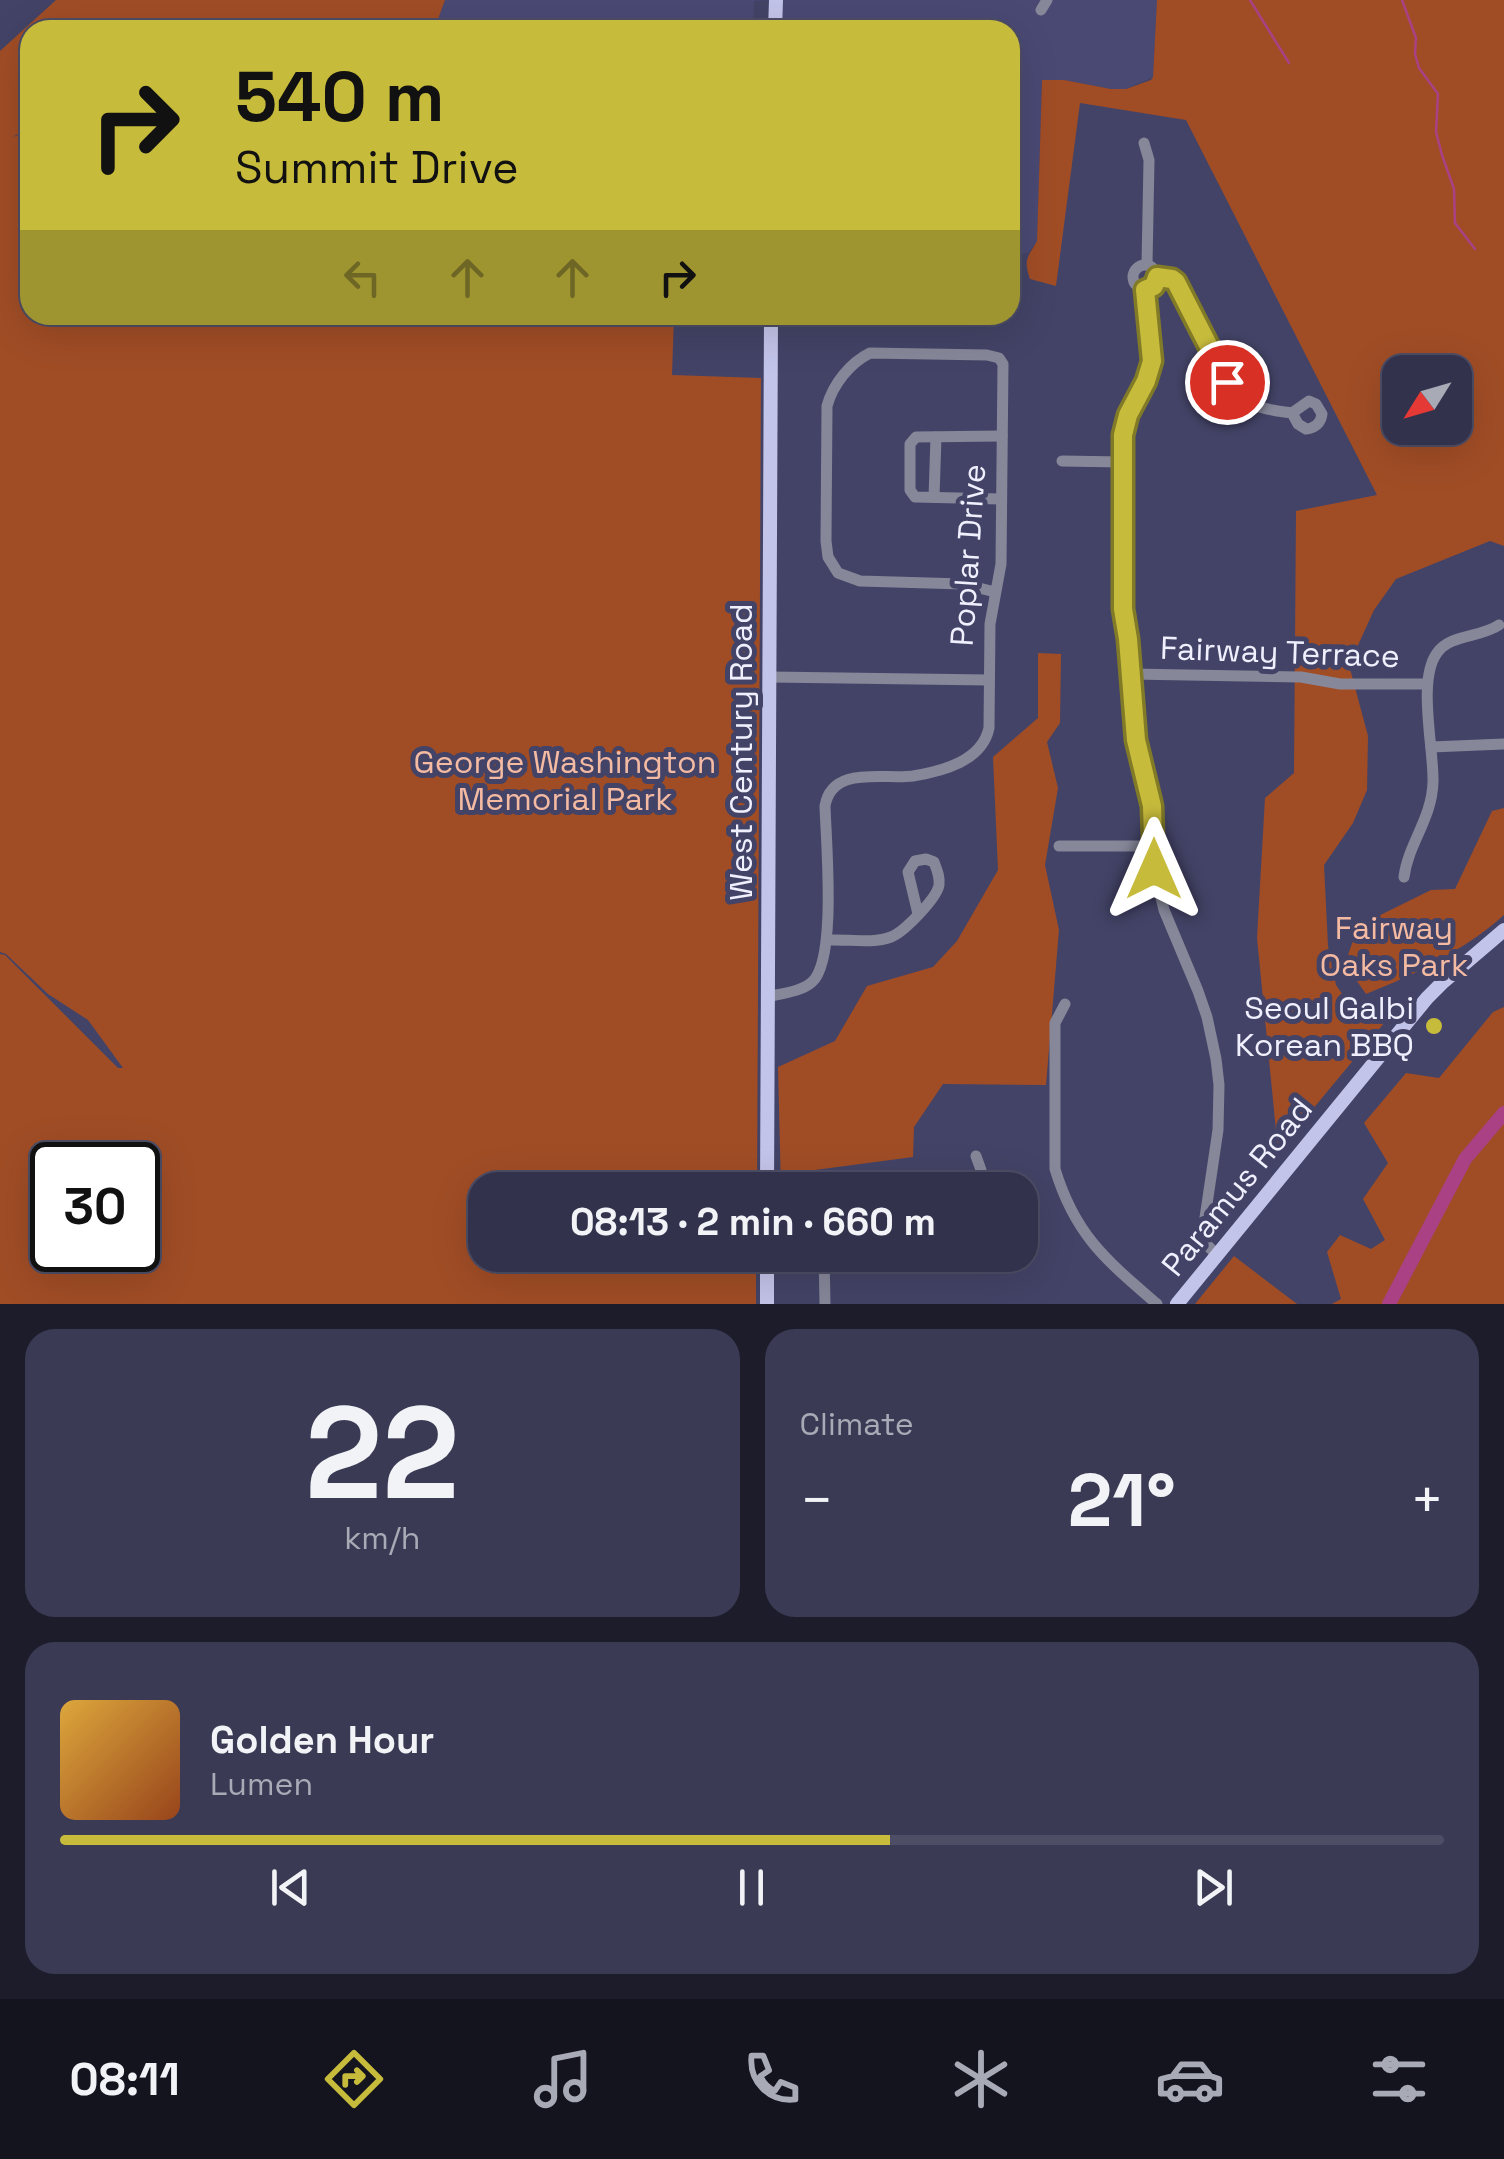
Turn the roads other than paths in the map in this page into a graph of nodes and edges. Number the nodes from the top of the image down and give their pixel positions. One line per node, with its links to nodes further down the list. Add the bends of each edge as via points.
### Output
1 (1144, 143): 2 (street)
2 (1146, 265): 3 (street); 4 (street, via 1133,274)
3 (1157, 277): 4 (street); 6 (street, via 1176,282 1234,390 1255,405)
4 (1145, 290): 10 (street, via 1152,361 1125,424)
5 (771, 325): 16 (main road, West Century Road)
6 (1292, 413)
7 (1002, 436): 8 (street); 12 (street, Poplar Drive); 13 (street, Poplar Drive, via 1003,364 994,356 870,353 848,370 827,406 826,541 838,573)
8 (936, 437): 11 (street); 11 (street, via 916,437 910,444 910,490)
9 (1062, 461): 10 (street)
10 (1122, 462): 15 (street, via 1123,609)
11 (934, 498): 12 (street)
12 (1002, 499): 13 (street, Poplar Drive)
13 (995, 592): 17 (street, Poplar Drive)
14 (1498, 626): 18 (street, via 1442,648)
15 (1131, 674): 18 (street, Fairway Terrace); 22 (street)
16 (770, 677): 17 (street); 27 (main road, West Century Road)
17 (988, 680): 26 (street, Poplar Drive, via 986,739 978,752 913,776 846,780 827,794)
18 (1427, 684): 20 (street)
19 (1504, 744): 20 (street)
20 (1431, 747): 23 (street, via 1430,809)
21 (1060, 846): 22 (street)
22 (1152, 846): 32 (street, via 1164,910 1198,991 1216,1059 1218,1130 1203,1231)
23 (1404, 877)
24 (918, 914): 26 (street, via 886,939)
25 (1504, 930): 32 (main road, Paramus Road, via 1427,998)
26 (828, 940): 27 (street, via 812,982)
27 (768, 997): 30 (main road, West Century Road)
28 (1064, 1004): 37 (street, via 1054,1023 1055,1169 1078,1225)
29 (976, 1156): 31 (street)
30 (767, 1172)
31 (981, 1172)
32 (1217, 1255): 38 (main road, Paramus Road)
33 (767, 1272): 35 (main road)
34 (824, 1272): 36 (street)
35 (767, 1304)
36 (825, 1304)
37 (1157, 1304)
38 (1177, 1304)

